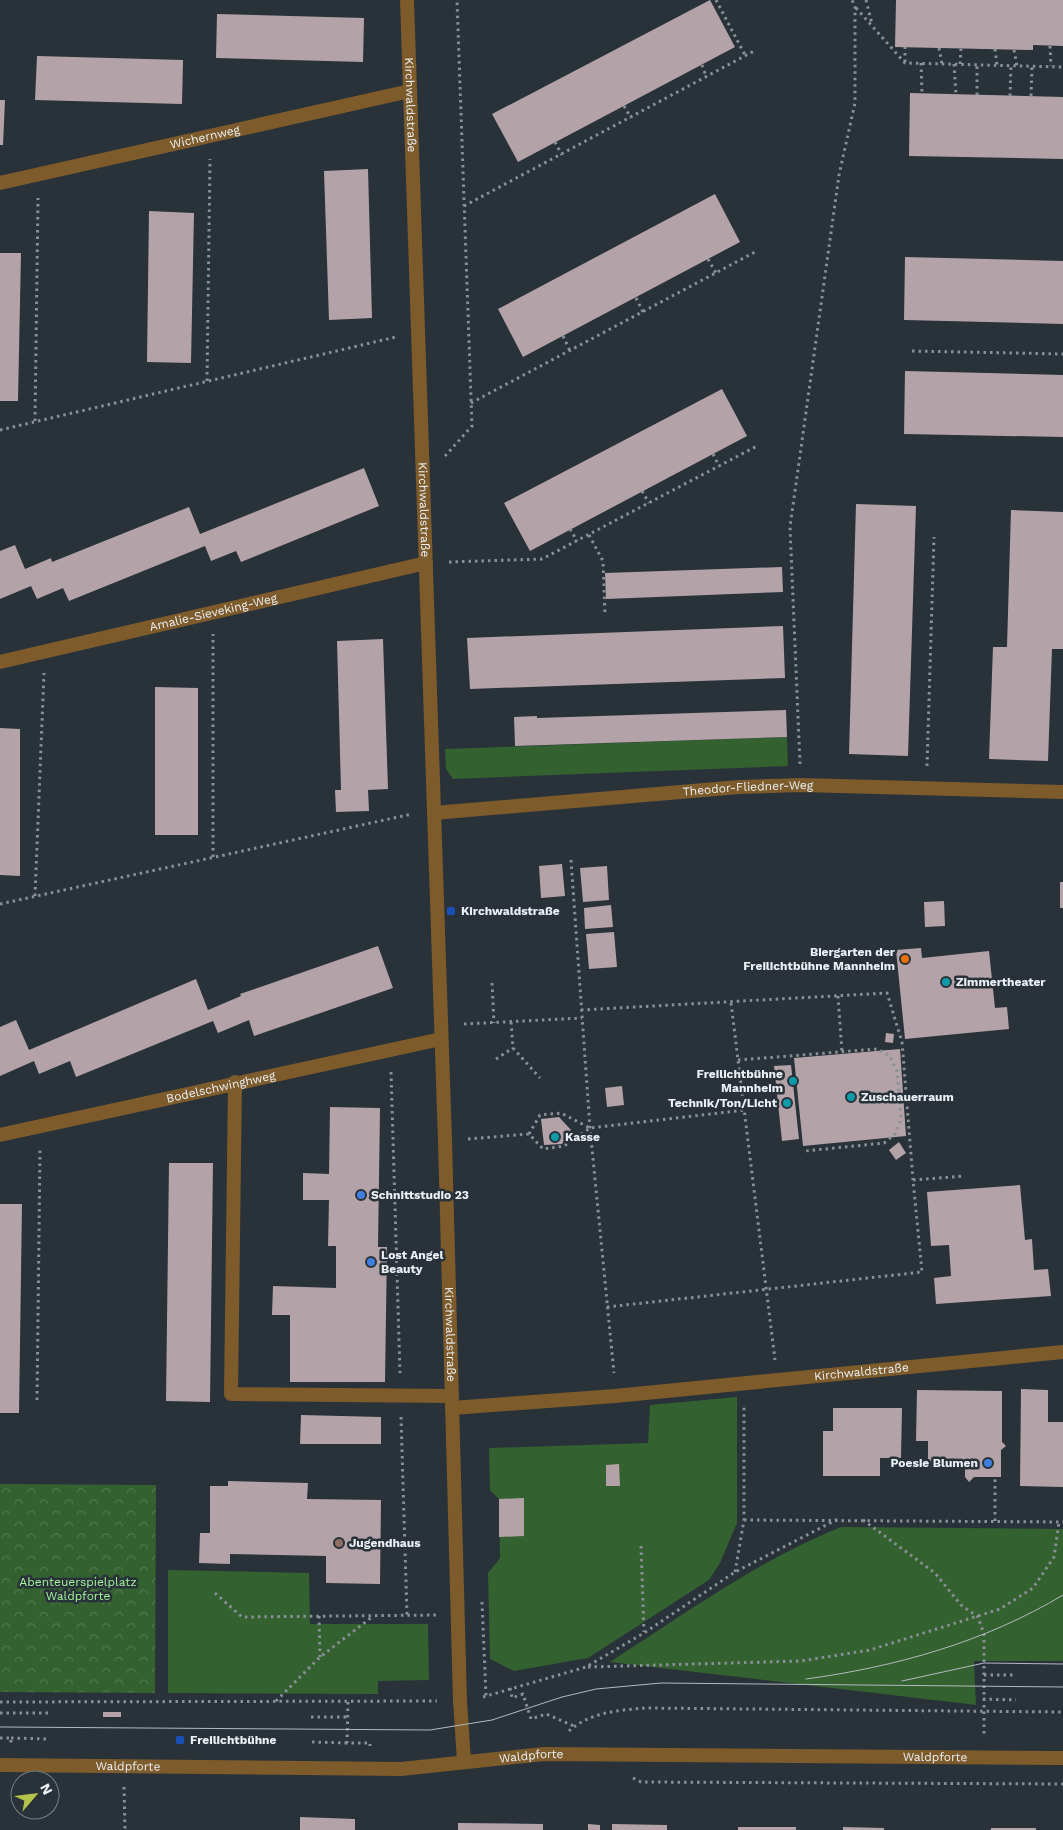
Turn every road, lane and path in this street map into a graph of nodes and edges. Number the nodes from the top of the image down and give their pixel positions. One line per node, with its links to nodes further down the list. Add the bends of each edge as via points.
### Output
1 (407, 0): 30 (street, Kirchwaldstraße)
2 (456, 0): 43 (path)
3 (716, 0): 15 (path)
4 (852, 0): 6 (path)
5 (866, 0): 7 (path)
6 (855, 7): 7 (path); 73 (path, via 856,103 839,175 790,527)
7 (872, 25): 16 (path)
8 (1050, 46): 27 (path)
9 (905, 47): 16 (path)
10 (939, 48): 18 (path)
11 (961, 48): 20 (path)
12 (995, 49): 23 (path)
13 (1014, 50): 25 (path)
14 (754, 51): 15 (path)
15 (745, 55): 29 (path)
16 (905, 63): 17 (path)
17 (921, 63): 18 (path); 31 (path)
18 (942, 64): 19 (path)
19 (954, 64): 20 (path); 32 (path)
20 (960, 64): 22 (path)
21 (702, 65): 29 (path)
22 (978, 65): 23 (path); 33 (path)
23 (997, 65): 24 (path)
24 (1011, 66): 25 (path); 34 (path)
25 (1017, 66): 26 (path)
26 (1032, 66): 27 (path); 35 (path)
27 (1051, 66): 28 (path)
28 (1063, 67)
29 (706, 76): 37 (path)
30 (410, 91): 38 (street, Wichernweg); 49 (street, Kirchwaldstraße)
31 (922, 94)
32 (956, 95)
33 (977, 95)
34 (1010, 96)
35 (1031, 96)
36 (624, 106): 37 (path)
37 (630, 118): 40 (path)
38 (210, 136): 41 (street, Wichernweg); 54 (path)
39 (555, 142): 40 (path)
40 (562, 155): 43 (path)
41 (38, 174): 42 (street, Wichernweg); 56 (path)
42 (0, 183)
43 (464, 206): 55 (path)
44 (755, 252): 46 (path)
45 (708, 259): 46 (path)
46 (716, 273): 48 (path)
47 (636, 298): 48 (path)
48 (643, 312): 51 (path)
49 (418, 332): 54 (path); 60 (street, Kirchwaldstraße)
50 (563, 336): 51 (path)
51 (570, 351): 55 (path)
52 (912, 351): 53 (path)
53 (1063, 354)
54 (207, 381): 56 (path)
55 (472, 403): 60 (path, via 472,426 445,456)
56 (35, 421): 57 (path)
57 (0, 430)
58 (757, 446): 61 (path)
59 (713, 454): 61 (path)
60 (422, 456): 68 (street, Kirchwaldstraße)
61 (719, 466): 63 (path)
62 (642, 492): 63 (path)
63 (648, 503): 65 (path)
64 (570, 529): 67 (path)
65 (589, 534): 67 (path); 70 (path, via 603,561)
66 (934, 537): 74 (path)
67 (577, 541): 68 (path, via 542,559)
68 (426, 563): 69 (street, Amalie-Sieveking-Weg); 76 (street, Kirchwaldstraße)
69 (214, 613): 71 (street, Amalie-Sieveking-Weg); 77 (path)
70 (605, 615)
71 (44, 653): 72 (street, Amalie-Sieveking-Weg); 79 (path)
72 (0, 662)
73 (801, 785): 74 (street, Theodor-Fliedner-Weg); 76 (street, Theodor-Fliedner-Weg, via 739,787)
74 (926, 789): 75 (street, Theodor-Fliedner-Weg)
75 (1063, 792)
76 (434, 813): 77 (path, via 405,814); 88 (street, Kirchwaldstraße)
77 (213, 857): 79 (path)
78 (571, 860): 84 (path)
79 (35, 896): 80 (path)
80 (0, 904)
81 (492, 983): 87 (path)
82 (838, 996): 83 (path); 91 (path); 104 (path, via 887,993 902,1042)
83 (731, 1003): 84 (path); 93 (path)
84 (582, 1010): 85 (path)
85 (582, 1018): 86 (path); 98 (path)
86 (511, 1022): 87 (path); 89 (path)
87 (494, 1023): 88 (path)
88 (441, 1032): 90 (street, Bodelschwinghweg); 101 (street, Kirchwaldstraße)
89 (513, 1048): 92 (path); 94 (path)
90 (391, 1049): 95 (street, Bodelschwinghweg); 111 (path)
91 (842, 1052): 93 (path); 102 (path, via 877,1049 889,1055 897,1071 901,1120 895,1134 884,1142)
92 (496, 1058)
93 (738, 1060): 96 (path)
94 (540, 1078)
95 (235, 1082): 97 (street, Bodelschwinghweg); 111 (street, via 231,1394)
96 (745, 1110): 98 (path); 105 (path)
97 (40, 1126): 100 (street, Bodelschwinghweg); 112 (path)
98 (590, 1128): 99 (path, via 564,1146 543,1149); 99 (path, via 561,1113 540,1115); 106 (path)
99 (529, 1134): 101 (path)
100 (0, 1135)
101 (445, 1141): 113 (street, Kirchwaldstraße)
102 (805, 1151)
103 (965, 1176): 104 (path)
104 (913, 1180): 105 (path, via 922,1272)
105 (766, 1289): 106 (path); 108 (path)
106 (607, 1307): 110 (path)
107 (1063, 1352): 108 (street, Kirchwaldstraße)
108 (778, 1380): 109 (street, Kirchwaldstraße)
109 (744, 1384): 110 (street, Kirchwaldstraße); 117 (path)
110 (615, 1396): 113 (street, Kirchwaldstraße)
111 (401, 1398): 113 (street); 124 (path)
112 (37, 1400)
113 (452, 1402): 123 (street, Kirchwaldstraße)
114 (995, 1477): 118 (path)
115 (838, 1519): 116 (path); 117 (path); 121 (path)
116 (863, 1519): 118 (path); 127 (path, via 935,1573 962,1605)
117 (744, 1520): 121 (path)
118 (995, 1520): 119 (path)
119 (1061, 1522): 127 (path, via 1054,1557 1033,1588 1000,1609)
120 (641, 1546): 128 (path)
121 (734, 1572): 128 (path)
122 (214, 1593): 125 (path, via 242,1617)
123 (457, 1614): 124 (path); 137 (street, Kirchwaldstraße)
124 (407, 1615): 126 (path)
125 (319, 1616): 126 (path); 129 (path)
126 (372, 1616): 129 (path)
127 (978, 1617): 130 (path, via 870,1650 801,1661); 131 (path, via 984,1634)
128 (644, 1633): 130 (path)
129 (320, 1657): 136 (path)
130 (586, 1667): 133 (path)
131 (984, 1675): 132 (path); 134 (path)
132 (1016, 1675)
133 (510, 1688): 137 (path); 146 (path, via 512,1698 523,1694 531,1719 546,1714)
134 (983, 1699): 135 (path); 140 (path)
135 (1016, 1700)
136 (276, 1701): 138 (path); 139 (path)
137 (460, 1701): 139 (path); 155 (street, Kirchwaldstraße)
138 (0, 1702)
139 (348, 1702): 144 (path)
140 (984, 1712): 141 (path); 146 (path, via 646,1708 610,1711); 153 (path)
141 (1063, 1712)
142 (0, 1713): 143 (path)
143 (48, 1714)
144 (348, 1716): 145 (path); 150 (path)
145 (311, 1717)
146 (574, 1726): 151 (path)
147 (11, 1738): 148 (path)
148 (48, 1739)
149 (312, 1742): 150 (path)
150 (347, 1743): 158 (path, via 370,1743)
151 (544, 1754): 152 (street, Waldpforte); 155 (street, Waldpforte)
152 (593, 1755): 153 (street, Waldpforte); 159 (path, via 641,1782)
153 (984, 1758): 154 (street, Waldpforte)
154 (1063, 1758)
155 (464, 1761): 158 (street, Waldpforte, via 401,1769)
156 (0, 1765): 157 (street, Waldpforte)
157 (124, 1767): 158 (street, Waldpforte); 160 (path)
158 (370, 1769)
159 (1063, 1784)
160 (125, 1830)

